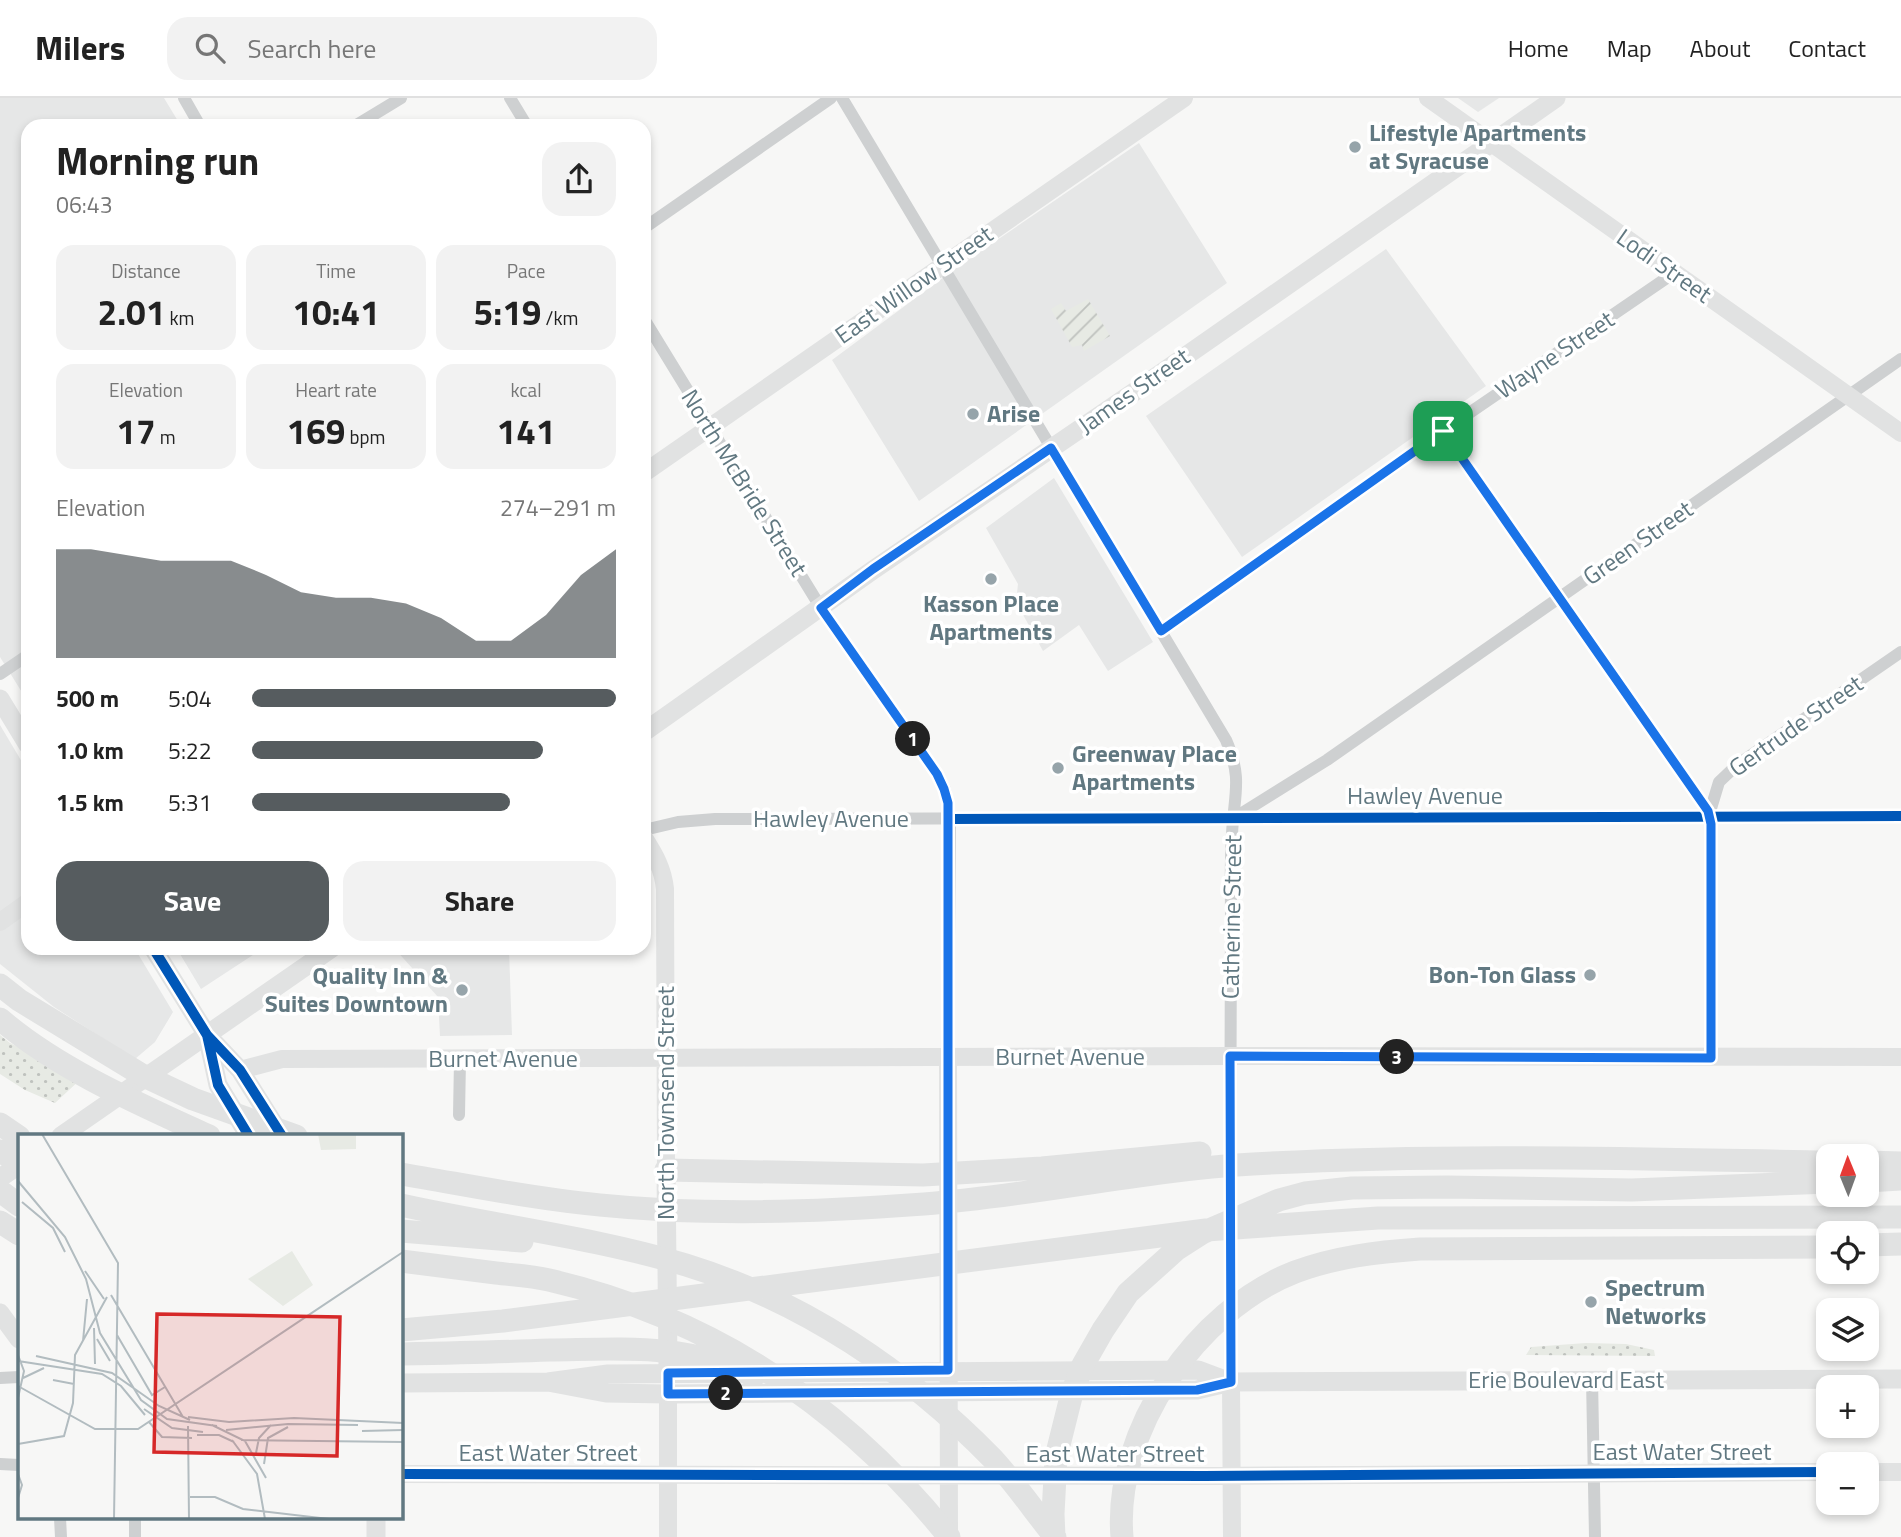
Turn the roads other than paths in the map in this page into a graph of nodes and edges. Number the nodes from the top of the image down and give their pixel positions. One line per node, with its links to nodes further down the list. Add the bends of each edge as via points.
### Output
1 (184, 98): 9 (street)
2 (401, 98): 10 (street)
3 (510, 98): 11 (street)
4 (831, 98): 13 (street)
5 (842, 98): 14 (street, Catherine Street)
6 (1184, 98): 14 (street, East Willow Street)
7 (1428, 98): 12 (street, Lodi Street)
8 (1556, 98): 12 (main road, James Street)
9 (196, 119)
10 (366, 119)
11 (523, 119)
12 (1491, 143): 15 (street, Lodi Street); 22 (main road, James Street)
13 (651, 223)
14 (942, 266): 19 (street, East Willow Street); 22 (street, Catherine Street)
15 (1674, 273): 18 (street, Lodi Street); 20 (street, Wayne Street)
16 (651, 330): 19 (street, North McBride Street)
17 (1901, 359): 18 (street, Green Street)
18 (1847, 396): 21 (street, Lodi Street); 24 (street, Green Street)
19 (709, 427): 23 (street, East Willow Street); 25 (street, North McBride Street)
20 (1443, 431): 24 (street); 26 (street, Wayne Street)
21 (1901, 433)
22 (1051, 448): 25 (main road, James Street); 26 (street, Catherine Street)
23 (651, 468)
24 (1560, 598): 33 (street); 35 (street, Green Street, via 1327,760)
25 (821, 608): 31 (main road, James Street); 36 (street, North McBride Street, via 937,774)
26 (1161, 631): 35 (street, Catherine Street, via 1232,754 1237,796)
27 (1901, 652): 33 (street, Gertrude Street, via 1737,765 1718,782)
28 (21, 660): 29 (street)
29 (0, 674)
30 (0, 699): 32 (main road)
31 (651, 727)
32 (21, 734)
33 (1709, 815): 34 (street, Hawley Avenue); 35 (street, Hawley Avenue); 51 (street)
34 (1901, 816)
35 (1234, 818): 36 (street, Hawley Avenue); 47 (street, Catherine Street)
36 (950, 819): 37 (street, Hawley Avenue, via 715,819); 48 (street, North McBride Street)
37 (651, 828)
38 (651, 848): 50 (street, North Townsend Street, via 664,876)
39 (21, 907): 40 (street)
40 (0, 922)
41 (157, 955): 46 (main road)
42 (322, 955): 46 (main road)
43 (0, 985): 53 (highway)
44 (0, 1006): 53 (highway)
45 (0, 1019): 53 (highway, via 41,1051)
46 (207, 1035): 54 (main road); 57 (main road); 60 (main road, via 218,1085)
47 (1230, 1056): 48 (street, Burnet Avenue); 51 (street, Burnet Avenue); 102 (street, Catherine Street)
48 (948, 1057): 50 (street, Burnet Avenue); 95 (street, North McBride Street)
49 (1901, 1057): 51 (street, Burnet Avenue)
50 (666, 1058): 52 (street, Burnet Avenue); 71 (street, North Townsend Street)
51 (1711, 1058)
52 (460, 1060): 54 (street, Burnet Avenue, via 282,1059); 55 (street)
53 (101, 1067): 58 (highway, via 153,1111); 59 (highway, via 124,1082); 62 (highway)
54 (240, 1070): 61 (main road)
55 (459, 1115)
56 (0, 1124): 63 (highway)
57 (64, 1134)
58 (205, 1134)
59 (246, 1134)
60 (250, 1134)
61 (281, 1134)
62 (290, 1134)
63 (18, 1136)
64 (0, 1152): 68 (highway)
65 (1208, 1160): 66 (highway, via 1303,1147 1444,1156); 71 (highway, via 923,1175); 72 (highway, via 969,1200 773,1213 599,1205)
66 (1816, 1162)
67 (1880, 1162): 69 (highway)
68 (18, 1163)
69 (1901, 1163)
70 (18, 1165): 73 (main road)
71 (666, 1170): 96 (main road, North Townsend Street)
72 (402, 1172)
73 (0, 1178)
74 (1901, 1180): 75 (highway)
75 (1880, 1181)
76 (1816, 1183): 119 (highway, via 1632,1190 1352,1188 1279,1200 1202,1233 1128,1293 1083,1365 1056,1457)
77 (0, 1191): 78 (highway)
78 (18, 1204)
79 (402, 1205): 87 (highway)
80 (1901, 1217): 91 (highway, via 1378,1218 1254,1226)
81 (0, 1222): 83 (highway)
82 (402, 1230): 87 (highway)
83 (18, 1233)
84 (1901, 1244): 85 (highway)
85 (1879, 1245)
86 (1816, 1247): 120 (highway, via 1420,1249 1377,1252 1294,1273 1239,1303 1176,1368 1137,1443 1126,1482)
87 (643, 1254): 119 (highway, via 752,1290 869,1353 935,1405 992,1459)
88 (402, 1261): 106 (highway, via 546,1279 639,1305 749,1358)
89 (0, 1313): 93 (main road)
90 (402, 1321): 91 (highway)
91 (503, 1321): 92 (highway)
92 (402, 1330)
93 (18, 1338)
94 (402, 1354): 106 (highway, via 668,1350 728,1364)
95 (948, 1370): 96 (main road, Erie Boulevard East); 102 (main road, Erie Boulevard East, via 1198,1370); 104 (street, North McBride Street)
96 (668, 1373): 101 (main road, Erie Boulevard East); 105 (main road, North Townsend Street)
97 (18, 1377): 98 (street)
98 (0, 1378)
99 (1592, 1379): 100 (main road, Erie Boulevard East); 102 (main road, Erie Boulevard East); 112 (street)
100 (1901, 1379)
101 (548, 1382): 103 (main road, Erie Boulevard East); 105 (main road, Erie Boulevard East, via 606,1393)
102 (1231, 1382): 104 (main road, Erie Boulevard East, via 1197,1390); 116 (street)
103 (402, 1383)
104 (948, 1391): 105 (main road, Erie Boulevard East); 115 (street, North McBride Street)
105 (668, 1394): 114 (street)
106 (823, 1412): 118 (highway, via 892,1471)
107 (0, 1464): 108 (street)
108 (18, 1465)
109 (1816, 1472): 112 (street, East Water Street)
110 (1879, 1472): 111 (street)
111 (1901, 1472)
112 (1594, 1473): 116 (street, East Water Street); 122 (street)
113 (402, 1474): 114 (street, East Water Street)
114 (668, 1475): 115 (street, East Water Street); 117 (street)
115 (949, 1475): 116 (street, East Water Street); 118 (street, North McBride Street)
116 (1232, 1476): 121 (street)
117 (668, 1537)
118 (949, 1537)
119 (1054, 1537)
120 (1122, 1537)
121 (1232, 1537)
122 (1595, 1537)

